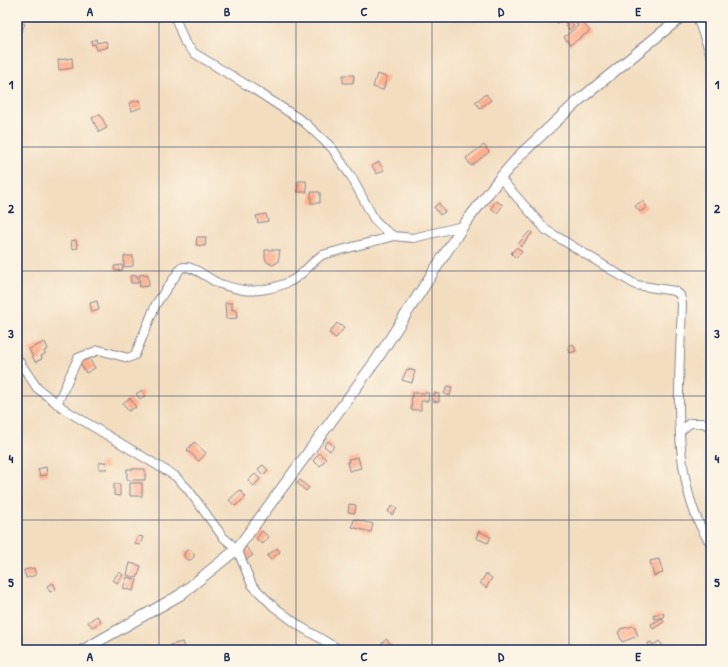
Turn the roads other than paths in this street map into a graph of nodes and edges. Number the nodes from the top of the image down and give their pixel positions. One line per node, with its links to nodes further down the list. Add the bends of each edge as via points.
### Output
1 (175, 17): 7 (street, via 185,43 194,53 304,122 332,148 374,219)
2 (681, 17): 5 (street, via 578,101 521,154)
3 (697, 17): 4 (street)
4 (711, 55)
5 (500, 178): 6 (street); 11 (street, via 546,230 636,285 675,291 680,295)
6 (463, 226): 7 (street, via 412,238); 13 (street, via 377,359)
7 (394, 236): 9 (street, via 322,255 299,277 261,290 243,290 218,284 189,268 181,268 156,304 135,355 128,358 98,350 78,358)
8 (17, 358): 9 (street, via 37,388)
9 (57, 404): 13 (street, via 175,476 187,488 223,537)
10 (711, 426): 11 (street, via 694,422)
11 (681, 431): 12 (street, via 685,486 694,511)
12 (711, 544)
13 (237, 549): 14 (street, via 252,585 273,606); 15 (street, via 180,594)
14 (329, 647): 16 (street)
15 (84, 650)
16 (340, 650)

